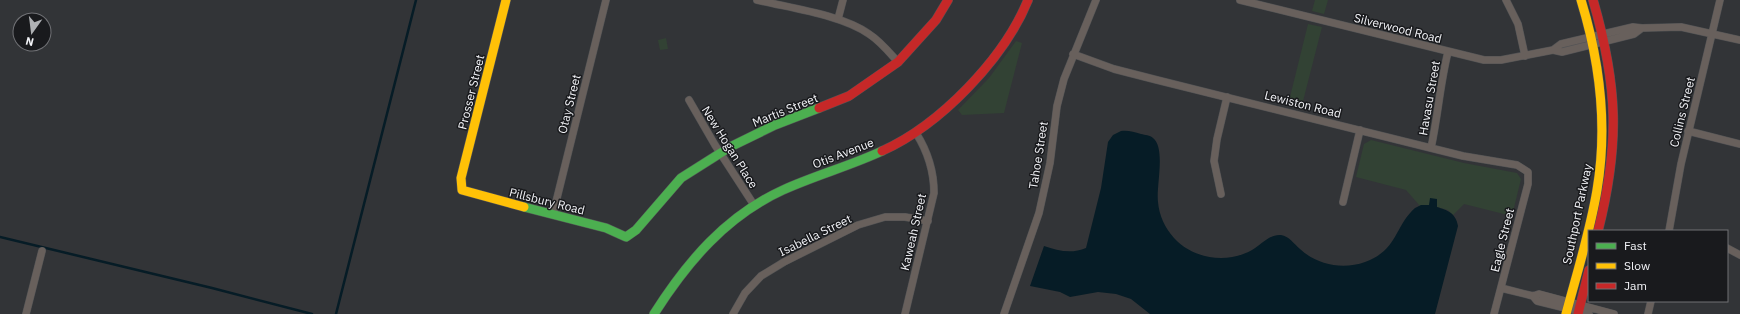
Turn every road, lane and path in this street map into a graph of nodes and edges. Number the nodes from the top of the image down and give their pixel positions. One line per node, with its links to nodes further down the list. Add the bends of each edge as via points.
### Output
1 (506, 0): 31 (street, Prosser Street, via 461,178)
2 (606, 0): 35 (street, Otay Street)
3 (758, 0): 13 (street)
4 (843, 0): 13 (street)
5 (948, 0): 21 (street, Martis Street, via 936,20)
6 (1028, 0): 26 (street, Otis Avenue, via 1021,19 985,71)
7 (1096, 0): 19 (street, Tahoe Street)
8 (1240, 0): 18 (street, Silverwood Road)
9 (1506, 0): 20 (street, via 1518,24)
10 (1581, 0): 16 (street, Southport Parkway)
11 (1593, 0): 15 (street, Southport Parkway)
12 (1720, 0): 14 (street, Collins Street)
13 (838, 19): 21 (street, via 869,33)
14 (1711, 32): 15 (street, Silverwood Road, via 1681,27 1633,27); 17 (street, Silverwood Road); 25 (street, Collins Street)
15 (1604, 38): 16 (street, Silverwood Road); 37 (street, Southport Parkway, via 1615,115 1608,193)
16 (1593, 40): 20 (street, Silverwood Road, via 1561,44 1553,50); 46 (street, Southport Parkway, via 1603,115 1602,151 1597,190)
17 (1740, 40)
18 (1448, 52): 20 (street, Silverwood Road, via 1484,60); 28 (street, Havasu Street, via 1440,85 1439,108)
19 (1073, 54): 22 (street, Lewiston Road, via 1114,68); 52 (street, Tahoe Street, via 1057,106 1050,163 1039,213)
20 (1525, 56)
21 (898, 62): 29 (street, Martis Street, via 849,96 775,125)
22 (1228, 97): 24 (street, Lewiston Road); 32 (street, via 1214,161)
23 (689, 100): 29 (street, New Hogan Place)
24 (1360, 130): 28 (street, Lewiston Road); 33 (street)
25 (1688, 132): 27 (street); 38 (street, Collins Street)
26 (916, 133): 34 (street, Otis Avenue, via 870,156 785,188); 36 (street, Kaweah Street, via 927,152 934,174 934,193)
27 (1740, 144)
28 (1431, 148): 30 (street, Lewiston Road, via 1518,165)
29 (721, 154): 34 (street, New Hogan Place); 39 (street, Martis Street, via 681,178 636,230)
30 (1528, 172): 44 (street, Eagle Street, via 1528,184)
31 (462, 190): 35 (street, Pillsbury Road)
32 (1221, 194)
33 (1343, 202)
34 (754, 205): 49 (street, Otis Avenue, via 725,226 700,250 674,281)
35 (553, 214): 39 (street, Pillsbury Road, via 606,228)
36 (928, 221): 50 (street, Isabella Street, via 885,217 858,225 761,276); 51 (street, Kaweah Street)
37 (1598, 230)
38 (1671, 230)
39 (626, 237)
40 (1728, 249): 42 (street)
41 (42, 251): 48 (street)
42 (1740, 255)
43 (1588, 274): 47 (street, Southport Parkway)
44 (1501, 288): 46 (street, via 1533,296 1539,294); 53 (street, Eagle Street)
45 (1651, 302): 56 (street)
46 (1568, 308): 47 (street)
47 (1579, 310): 54 (street); 55 (street)
48 (26, 314)
49 (654, 314)
50 (733, 314)
51 (905, 314)
52 (1004, 314)
53 (1494, 314)
54 (1589, 314)
55 (1614, 314)
56 (1648, 314)

